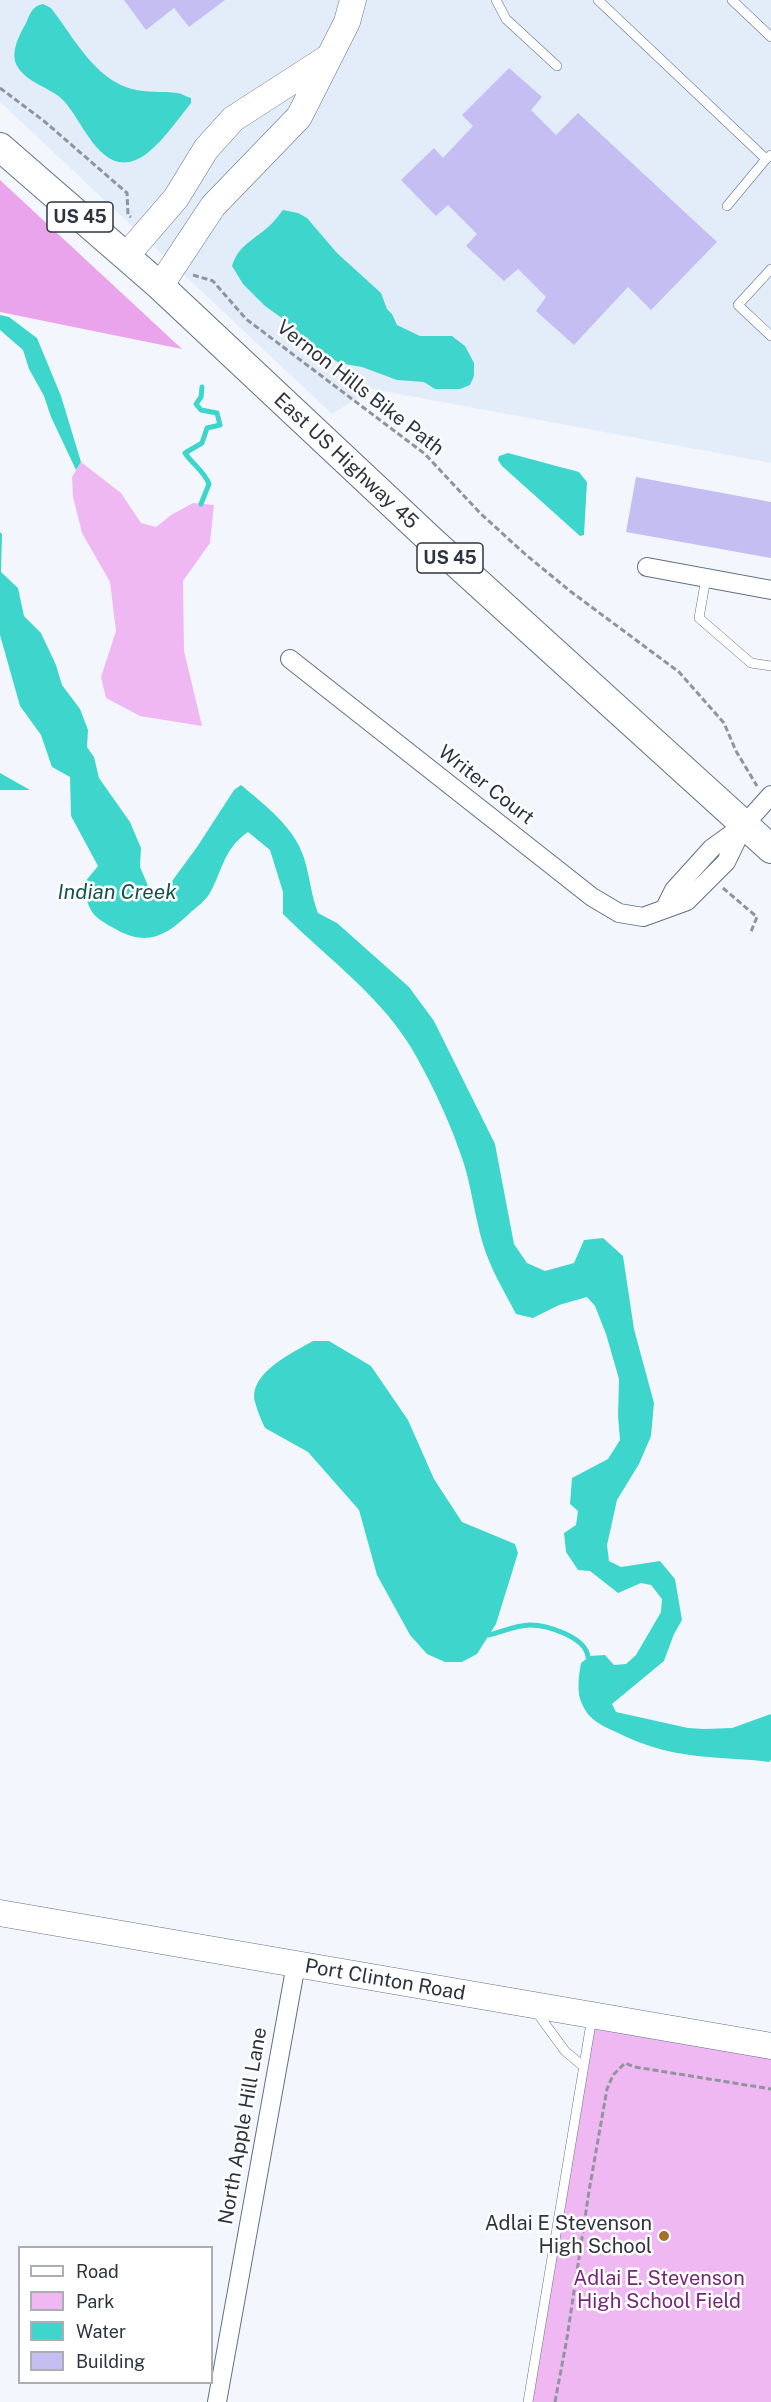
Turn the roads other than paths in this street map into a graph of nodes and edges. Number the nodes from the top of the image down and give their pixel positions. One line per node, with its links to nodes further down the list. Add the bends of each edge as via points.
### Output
1 (353, 0): 6 (street)
2 (496, 0): 7 (lane, via 506,19)
3 (598, 0): 9 (lane)
4 (732, 0): 5 (lane)
5 (771, 37)
6 (330, 57): 11 (street, via 233,119 206,149 176,198); 13 (street, via 299,117 213,206)
7 (556, 66)
8 (0, 147): 11 (main road, East US Highway 45 / US 45)
9 (769, 157): 10 (lane)
10 (727, 206)
11 (126, 256): 13 (main road, East US Highway 45 / US 45)
12 (771, 269): 14 (lane, via 738,305)
13 (160, 286): 21 (main road, East US Highway 45 / US 45, via 415,526)
14 (771, 336)
15 (647, 567): 16 (street)
16 (706, 578): 17 (street); 19 (lane, via 699,618 751,663)
17 (771, 590)
18 (290, 659): 21 (street, Writer Court, via 592,897 619,913 643,917 665,908 674,890 712,848)
19 (771, 666)
20 (770, 796): 21 (street, Writer Court)
21 (744, 825): 22 (main road, East US Highway 45 / US 45)
22 (771, 849)
23 (0, 1913): 24 (street, Port Clinton Road)
24 (296, 1964): 25 (street, Port Clinton Road); 29 (street, North Apple Hill Lane)
25 (532, 2006): 26 (street, Port Clinton Road); 28 (lane, via 565,2051)
26 (592, 2014): 27 (street, Port Clinton Road); 28 (lane)
27 (771, 2046)
28 (584, 2067): 30 (lane)
29 (217, 2402)
30 (528, 2402)

